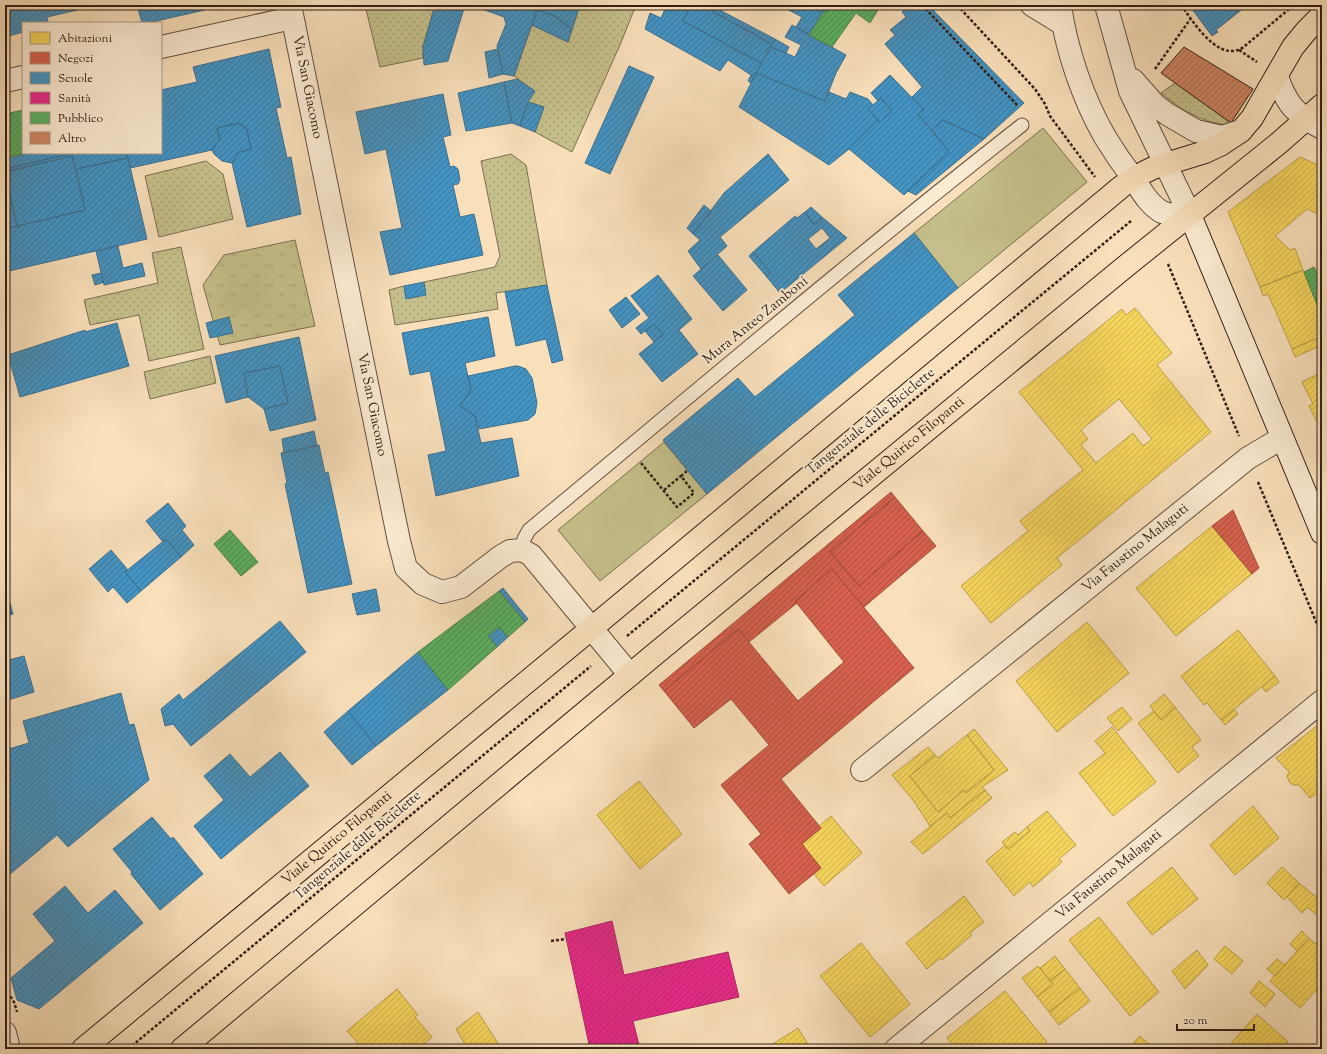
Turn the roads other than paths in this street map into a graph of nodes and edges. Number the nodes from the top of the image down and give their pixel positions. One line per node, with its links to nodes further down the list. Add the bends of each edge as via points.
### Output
1 (1032, 5): 4 (street)
2 (1106, 5): 7 (street)
3 (291, 11): 6 (street); 20 (street, Via San Giacomo, via 406,568 422,584 442,592 461,587 510,551)
4 (1061, 14): 16 (street, via 1074,62 1093,114)
5 (1322, 15): 8 (main road, Viale Quirico Filopanti, via 1293,47)
6 (162, 46)
7 (1122, 62): 14 (street, via 1133,80 1155,105 1182,123 1196,131 1222,137); 15 (street, via 1130,90)
8 (1277, 76): 12 (street, via 1287,101 1296,112); 14 (main road, Viale Quirico Filopanti, via 1252,118)
9 (22, 77): 10 (street)
10 (5, 81)
11 (1322, 105): 12 (main road, Viale Quirico Filopanti)
12 (1314, 124): 17 (main road, Viale Quirico Filopanti)
13 (1022, 125): 20 (lane, Mura Anteo Zamboni, via 749,346 529,530)
14 (1241, 131): 15 (main road, Viale Quirico Filopanti, via 1204,152)
15 (1165, 164): 16 (main road, Viale Quirico Filopanti); 17 (street)
16 (1133, 178): 17 (street, via 1152,204 1162,212); 21 (main road, Viale Quirico Filopanti)
17 (1190, 216): 18 (street); 22 (main road, Viale Quirico Filopanti)
18 (1282, 438): 19 (street); 24 (street, Via Faustino Malaguti, via 1248,458)
19 (1322, 533)
20 (522, 550): 21 (street, via 531,554)
21 (592, 628): 22 (street); 27 (main road, Viale Quirico Filopanti)
22 (630, 675): 28 (main road, Viale Quirico Filopanti)
23 (1322, 701): 29 (street, Via Faustino Malaguti)
24 (862, 770)
25 (5, 1033): 26 (street)
26 (9, 1049)
27 (83, 1049)
28 (182, 1049)
29 (896, 1049)

